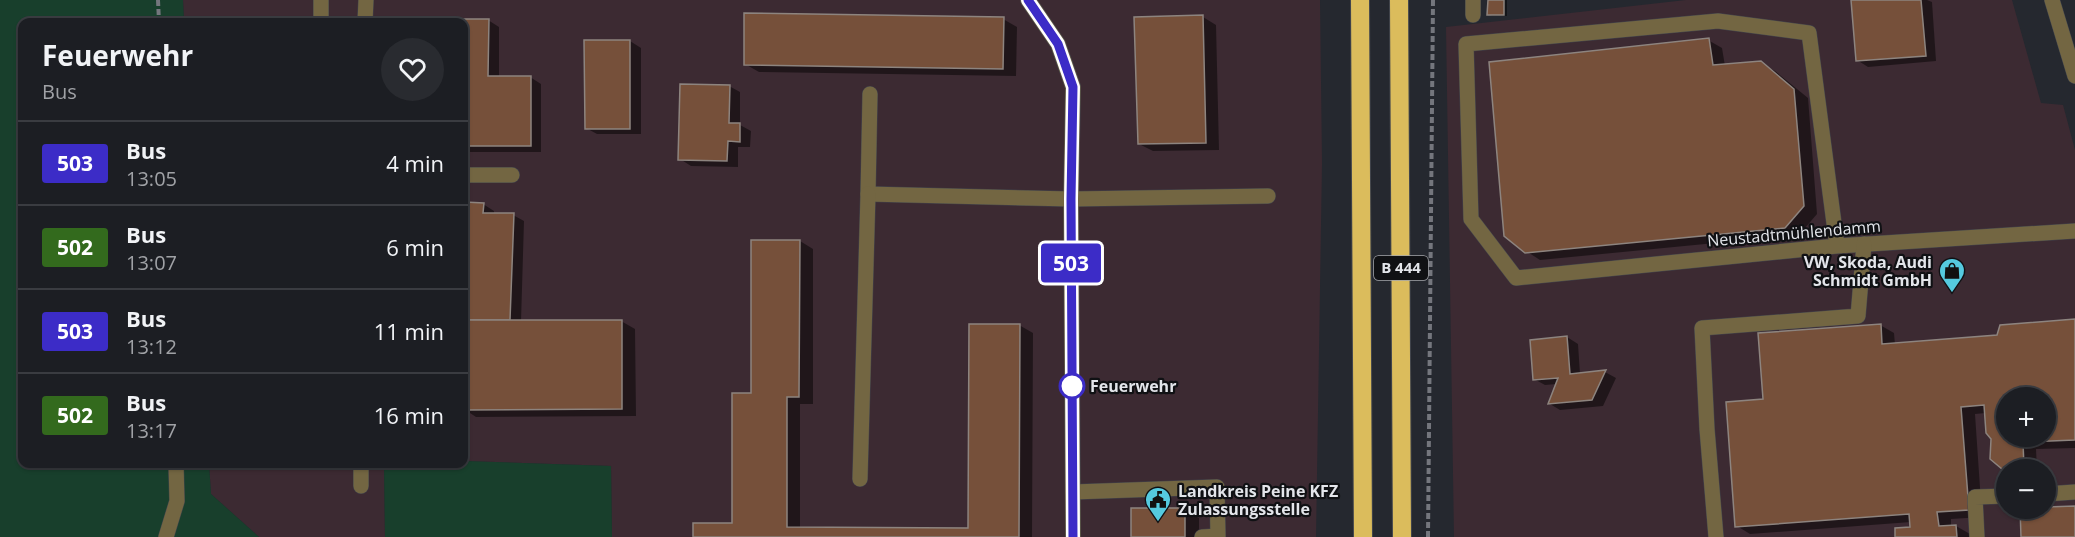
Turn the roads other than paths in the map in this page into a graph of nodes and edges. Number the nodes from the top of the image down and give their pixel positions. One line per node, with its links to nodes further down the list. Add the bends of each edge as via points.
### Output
1 (321, 0): 7 (street)
2 (366, 0): 8 (street)
3 (1028, 0): 15 (street, via 1058,44 1073,87)
4 (1360, 0): 30 (highway, B 444)
5 (1399, 0): 31 (highway, B 444)
6 (2052, 0): 9 (street)
7 (321, 17)
8 (365, 18)
9 (2075, 76)
10 (870, 94): 13 (street)
11 (468, 175): 12 (street)
12 (512, 175)
13 (868, 194): 15 (street); 21 (street)
14 (1268, 196): 15 (street)
15 (1071, 199): 23 (street)
16 (2075, 231): 17 (street, Neustadtmühlendamm)
17 (1864, 244): 18 (street, Neustadtmühlendamm); 32 (street, via 1858,316 1702,328)
18 (1837, 246): 18 (street, Neustadtmühlendamm, via 1516,278 1471,219 1466,44 1718,21 1809,33)
19 (176, 468): 27 (street, via 177,501)
20 (361, 468): 22 (street)
21 (861, 479)
22 (361, 486)
23 (1073, 492): 28 (street); 29 (street, via 1217,487 1218,537)
24 (2075, 492): 25 (street)
25 (2056, 493)
26 (1996, 496): 33 (street, via 1975,497)
27 (166, 537)
28 (1073, 537)
29 (1202, 537)
30 (1363, 537)
31 (1402, 537)
32 (1716, 537)
33 (1977, 537)

